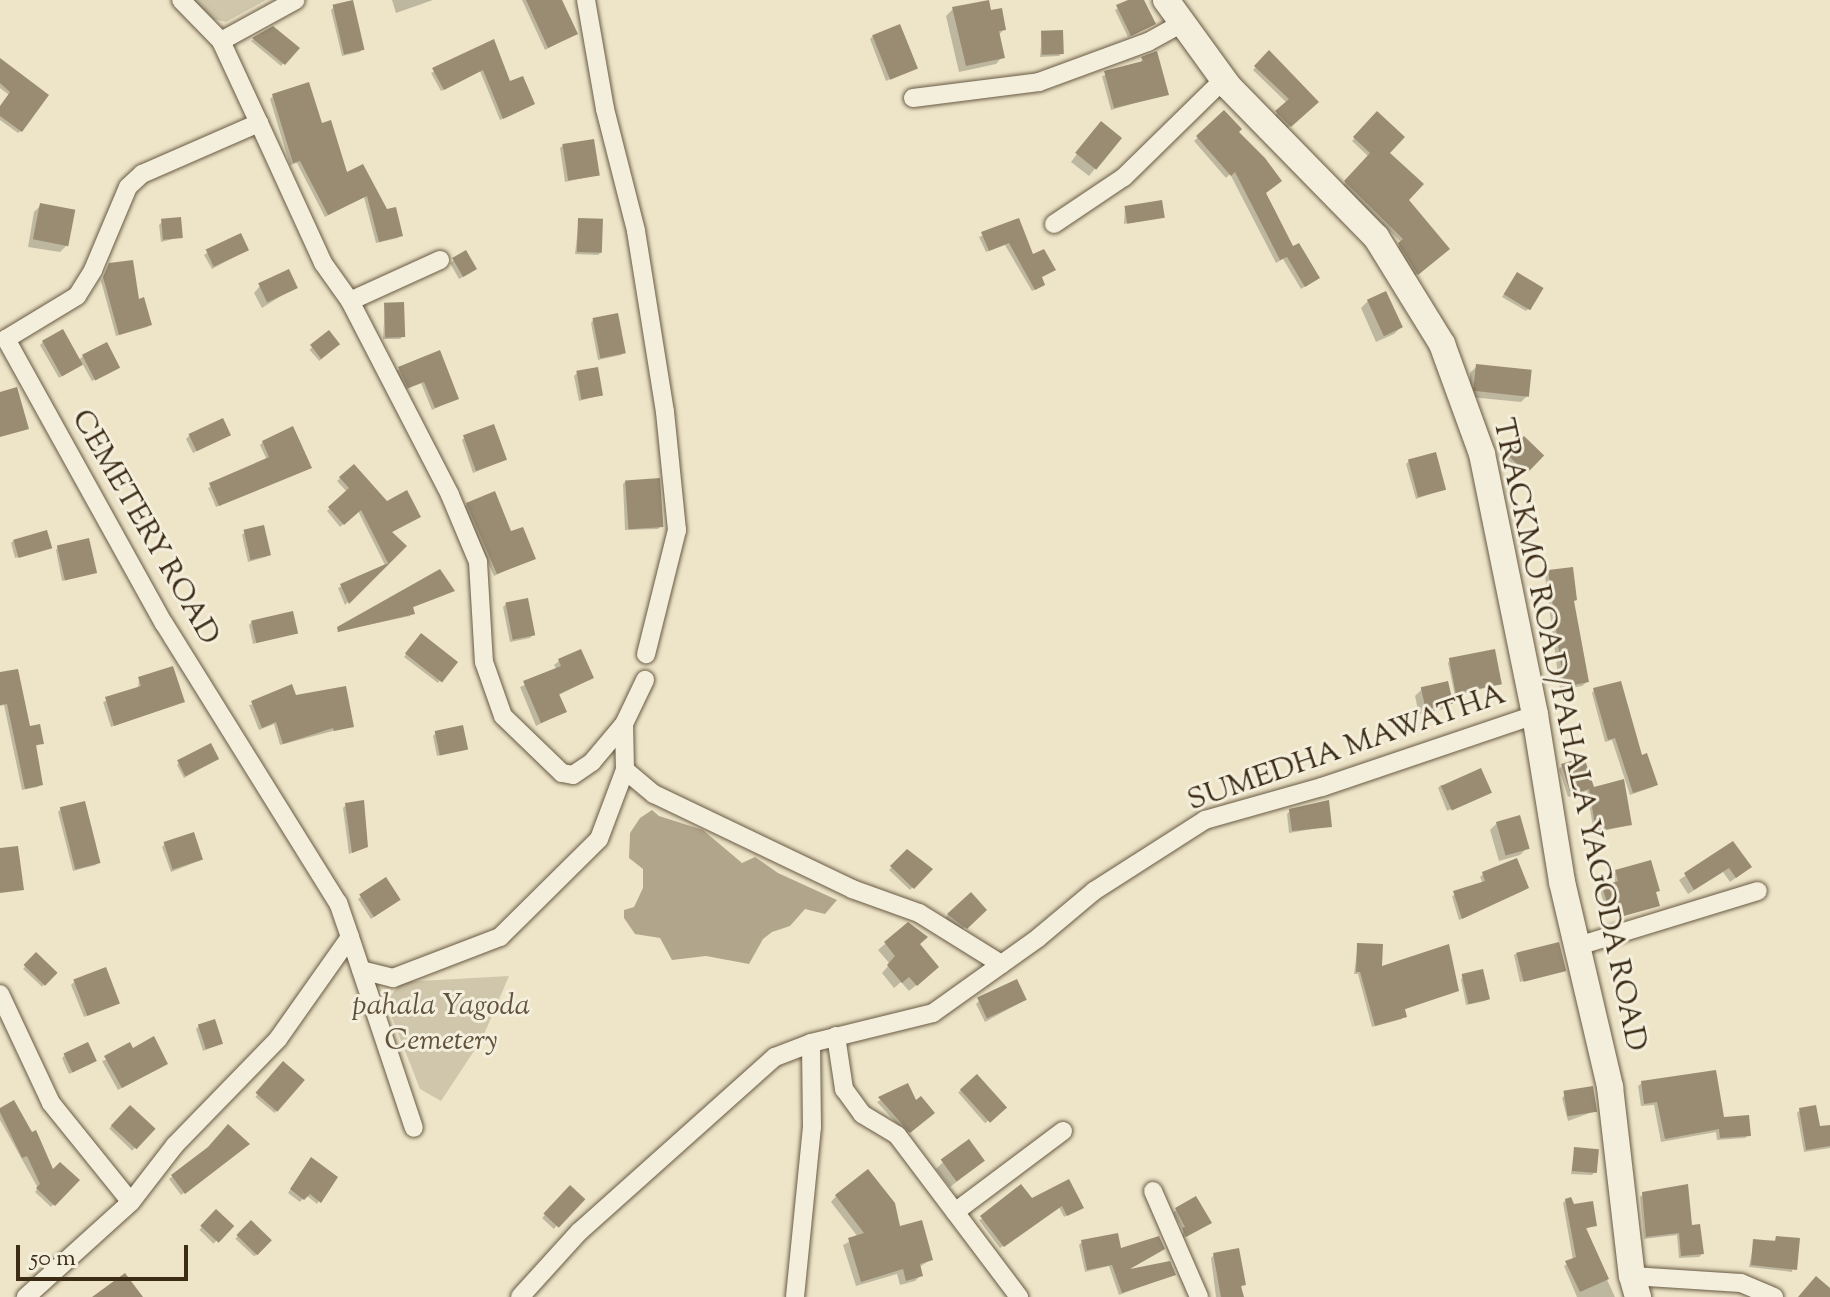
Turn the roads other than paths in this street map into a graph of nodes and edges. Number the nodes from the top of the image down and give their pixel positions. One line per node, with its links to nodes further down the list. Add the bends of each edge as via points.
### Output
1 (181, 0): 6 (street)
2 (296, 0): 6 (street)
3 (586, 0): 14 (street, via 605,109 636,231 665,412 677,530)
4 (1166, 0): 5 (street, TRACKMO ROAD/PAHALA YAGODA ROAD)
5 (1181, 24): 7 (street, TRACKMO ROAD/PAHALA YAGODA ROAD); 8 (street, via 1148,42 1039,82)
6 (221, 41): 9 (street)
7 (1223, 80): 10 (street, via 1124,177); 16 (street, TRACKMO ROAD/PAHALA YAGODA ROAD, via 1376,237 1442,344 1482,454)
8 (913, 98)
9 (259, 123): 12 (street, via 323,263); 13 (street, CEMETERY ROAD, via 142,174 128,187 77,296)
10 (1054, 224)
11 (440, 260): 12 (street)
12 (350, 301): 17 (street, via 450,495 478,562 484,662 503,716 562,773 573,775 592,762)
13 (2, 339): 20 (street, CEMETERY ROAD, via 164,624 338,903)
14 (646, 654)
15 (645, 680): 17 (street)
16 (1535, 715): 21 (street, TRACKMO ROAD/PAHALA YAGODA ROAD, via 1562,882); 22 (street, SUMEDHA MAWATHA, via 1322,787 1205,820 1129,867)
17 (624, 724): 18 (street)
18 (625, 770): 22 (street, via 654,794 852,889 919,913); 23 (street, via 599,839 500,937 393,978)
19 (1758, 891): 21 (street)
20 (350, 937): 23 (street, CEMETERY ROAD); 30 (street, via 278,1039 175,1145)
21 (1578, 946): 32 (street, TRACKMO ROAD/PAHALA YAGODA ROAD, via 1610,1087)
22 (1001, 964): 25 (street, SUMEDHA MAWATHA, via 933,1013)
23 (361, 970): 27 (street, CEMETERY ROAD)
24 (0, 994): 30 (street, via 51,1103)
25 (836, 1036): 26 (street, SUMEDHA MAWATHA); 31 (street, via 844,1089 862,1114 897,1135)
26 (811, 1043): 35 (street, SUMEDHA MAWATHA, via 775,1057 579,1232); 36 (street, via 812,1127)
27 (414, 1128)
28 (1063, 1131): 31 (street)
29 (1153, 1191): 33 (street)
30 (131, 1202): 34 (street)
31 (955, 1212): 37 (street)
32 (1635, 1286): 38 (street, via 1741,1283)
33 (1196, 1296)
34 (26, 1297)
35 (520, 1297)
36 (795, 1297)
37 (1019, 1297)
38 (1774, 1297)

